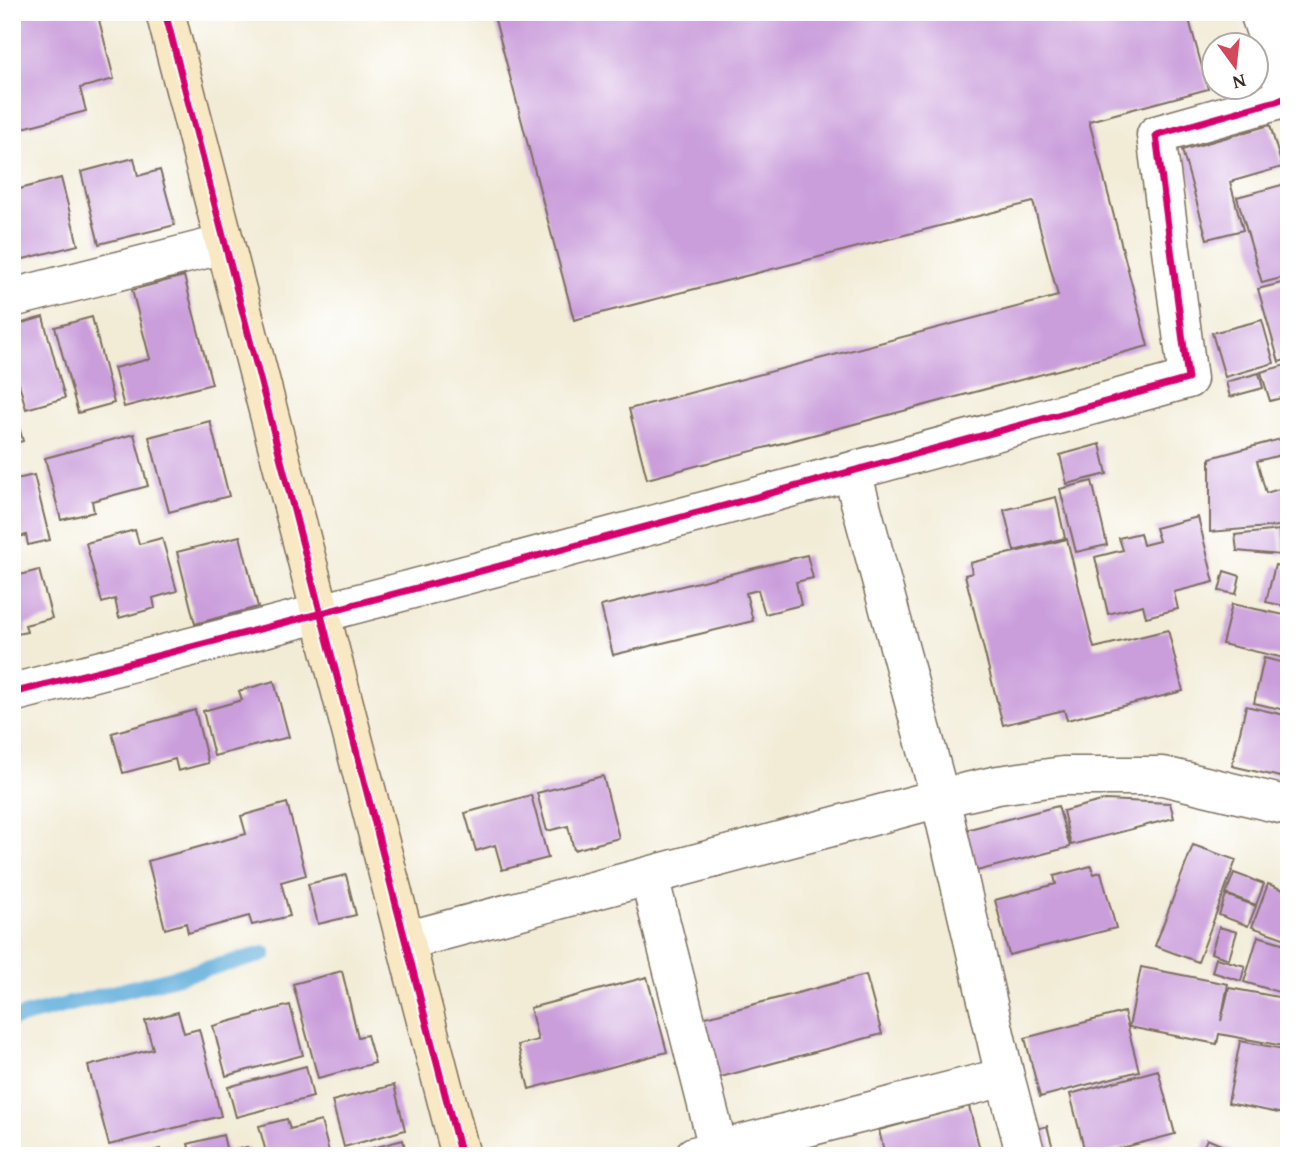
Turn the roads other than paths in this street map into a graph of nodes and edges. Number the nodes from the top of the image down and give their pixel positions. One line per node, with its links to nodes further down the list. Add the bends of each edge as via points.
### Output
1 (165, 12): 4 (street)
2 (1259, 12): 3 (street)
3 (1288, 100): 6 (street, via 1156,135 1188,379)
4 (225, 244): 5 (street); 7 (street)
5 (12, 298)
6 (852, 472): 7 (street); 9 (street)
7 (321, 614): 8 (street); 12 (street)
8 (12, 693)
9 (940, 798): 10 (street, via 1063,776 1163,776); 11 (street); 13 (street)
10 (1289, 806)
11 (649, 876): 12 (street); 14 (street)
12 (405, 941): 15 (street)
13 (1005, 1077): 14 (street); 16 (street)
14 (711, 1154)
15 (461, 1156)
16 (1026, 1156)

